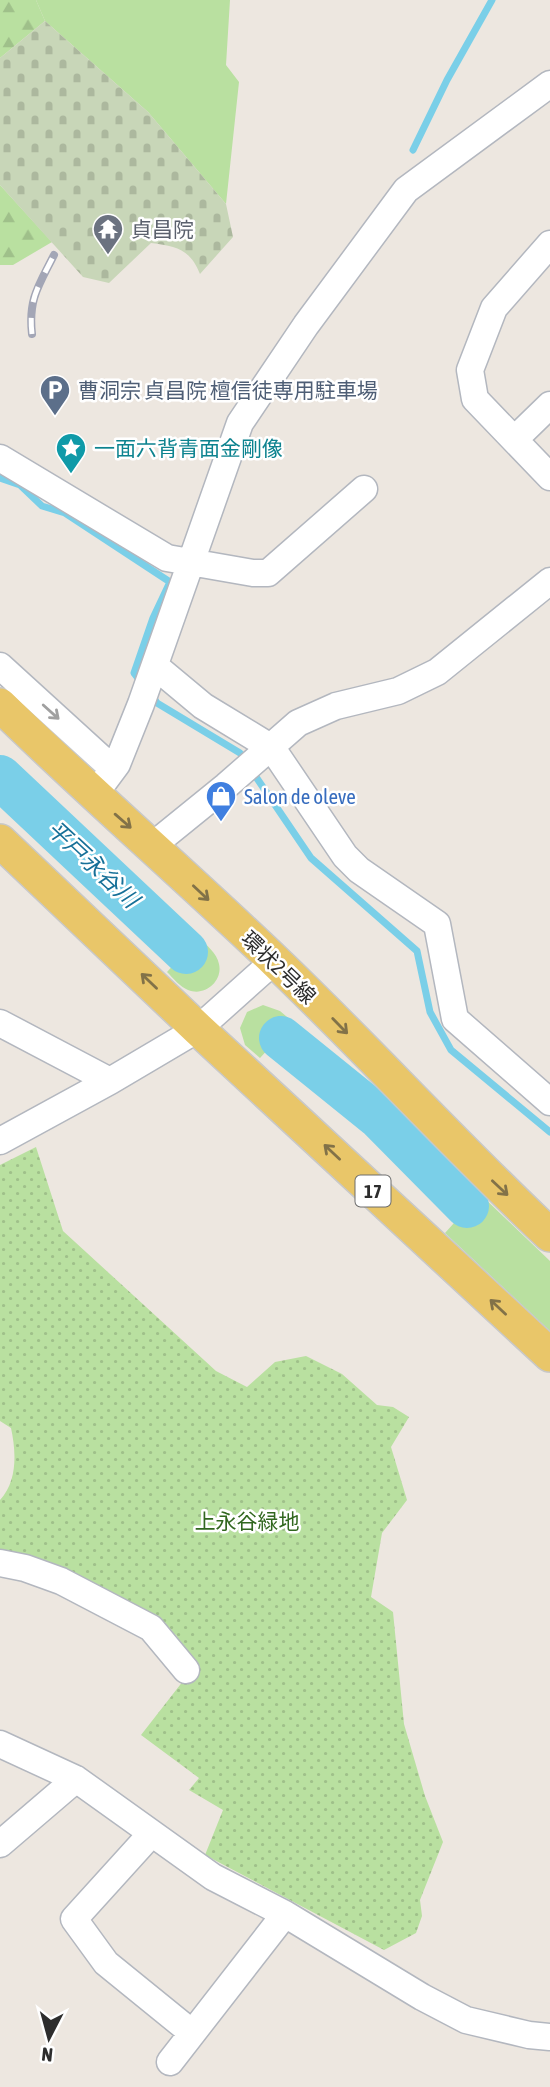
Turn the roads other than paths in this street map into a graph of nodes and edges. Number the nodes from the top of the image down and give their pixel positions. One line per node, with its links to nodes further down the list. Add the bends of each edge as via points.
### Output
1 (550, 84): 8 (street, via 406,190 240,423)
2 (550, 244): 4 (street, via 494,308 470,370 475,399)
3 (550, 405): 4 (street)
4 (515, 439): 6 (street)
5 (0, 458): 8 (street, via 167,558)
6 (550, 477)
7 (364, 489): 8 (street, via 268,573)
8 (190, 563): 11 (street)
9 (550, 581): 13 (street, via 437,672 398,691 336,706 298,723)
10 (0, 666): 14 (street, one-way to 14)
11 (148, 684): 13 (street, via 203,706); 14 (street)
12 (0, 705): 15 (main road, 環状2号線)
13 (269, 750): 17 (street); 22 (street, via 345,856 437,924 455,1019)
14 (113, 769): 15 (street)
15 (94, 795): 17 (main road, 環状2号線, one-way to 17)
16 (0, 841): 20 (main road, 17, one-way to 16)
17 (152, 846): 18 (main road, 環状2号線, one-way to 18)
18 (275, 961): 20 (street); 24 (main road, 環状2号線, one-way to 24)
19 (0, 1023): 21 (street)
20 (198, 1029): 21 (street); 25 (main road, 17, one-way to 20)
21 (110, 1081): 23 (street)
22 (550, 1102)
23 (0, 1141)
24 (550, 1235)
25 (550, 1355)
26 (0, 1563): 27 (street, via 61,1581 151,1628)
27 (186, 1670)
28 (0, 1744): 29 (street)
29 (76, 1779): 30 (street); 31 (street)
30 (151, 1834): 32 (street, via 213,1877); 33 (street, via 74,1920 106,1963)
31 (0, 1844)
32 (285, 1914): 33 (street); 34 (street, via 466,2020)
33 (191, 2032): 35 (street)
34 (550, 2037)
35 (170, 2062)

